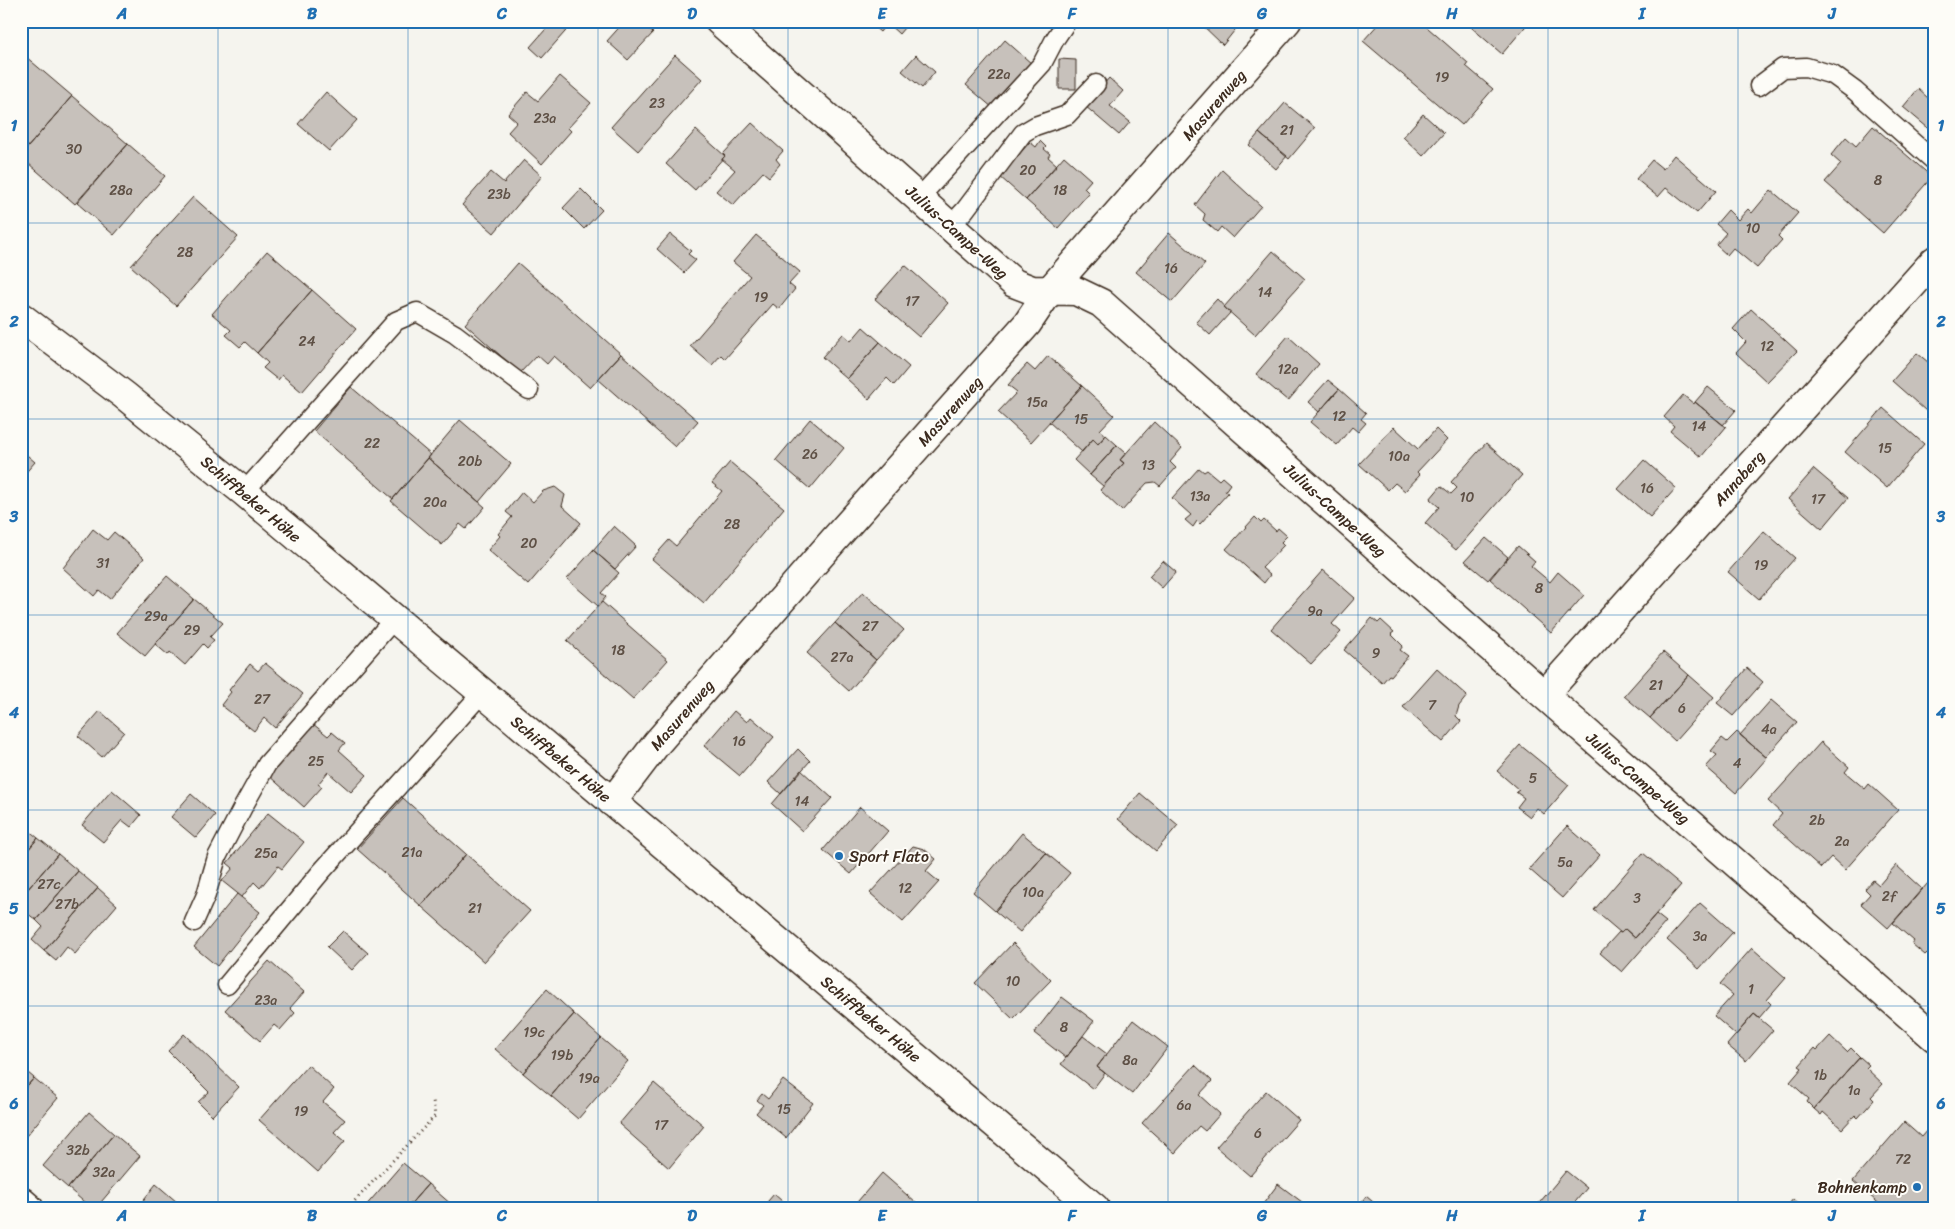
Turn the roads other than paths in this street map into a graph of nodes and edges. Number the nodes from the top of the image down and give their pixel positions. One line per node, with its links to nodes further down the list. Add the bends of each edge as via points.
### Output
1 (719, 21): 7 (street, Julius-Campe-Weg)
2 (1067, 21): 7 (lane, via 1042,64)
3 (1287, 21): 10 (street, Masurenweg)
4 (1096, 84): 8 (lane, via 1067,115 1023,133)
5 (1759, 86): 6 (lane, via 1783,68 1806,67 1833,75)
6 (1934, 161)
7 (919, 198): 8 (street, Julius-Campe-Weg)
8 (950, 226): 10 (street, Julius-Campe-Weg, via 1014,283 1032,290)
9 (1934, 262): 16 (street, Annaberg)
10 (1050, 290): 16 (street, Julius-Campe-Weg, via 1076,291 1101,303); 17 (street, Masurenweg, via 1027,324 676,721)
11 (21, 317): 13 (street, Schiffbeker Höhe)
12 (529, 390): 13 (lane, via 455,334 417,312 396,321)
13 (244, 492): 14 (street, Schiffbeker Höhe)
14 (394, 619): 15 (street, Schiffbeker Höhe); 18 (lane, via 266,764 217,858)
15 (482, 692): 17 (street, Schiffbeker Höhe); 19 (lane, via 321,872)
16 (1544, 695): 20 (street, Julius-Campe-Weg)
17 (612, 802): 23 (street, Schiffbeker Höhe)
18 (194, 922)
19 (227, 985)
20 (1934, 1037)
21 (21, 1201): 22 (street)
22 (29, 1208)
23 (1095, 1208)

